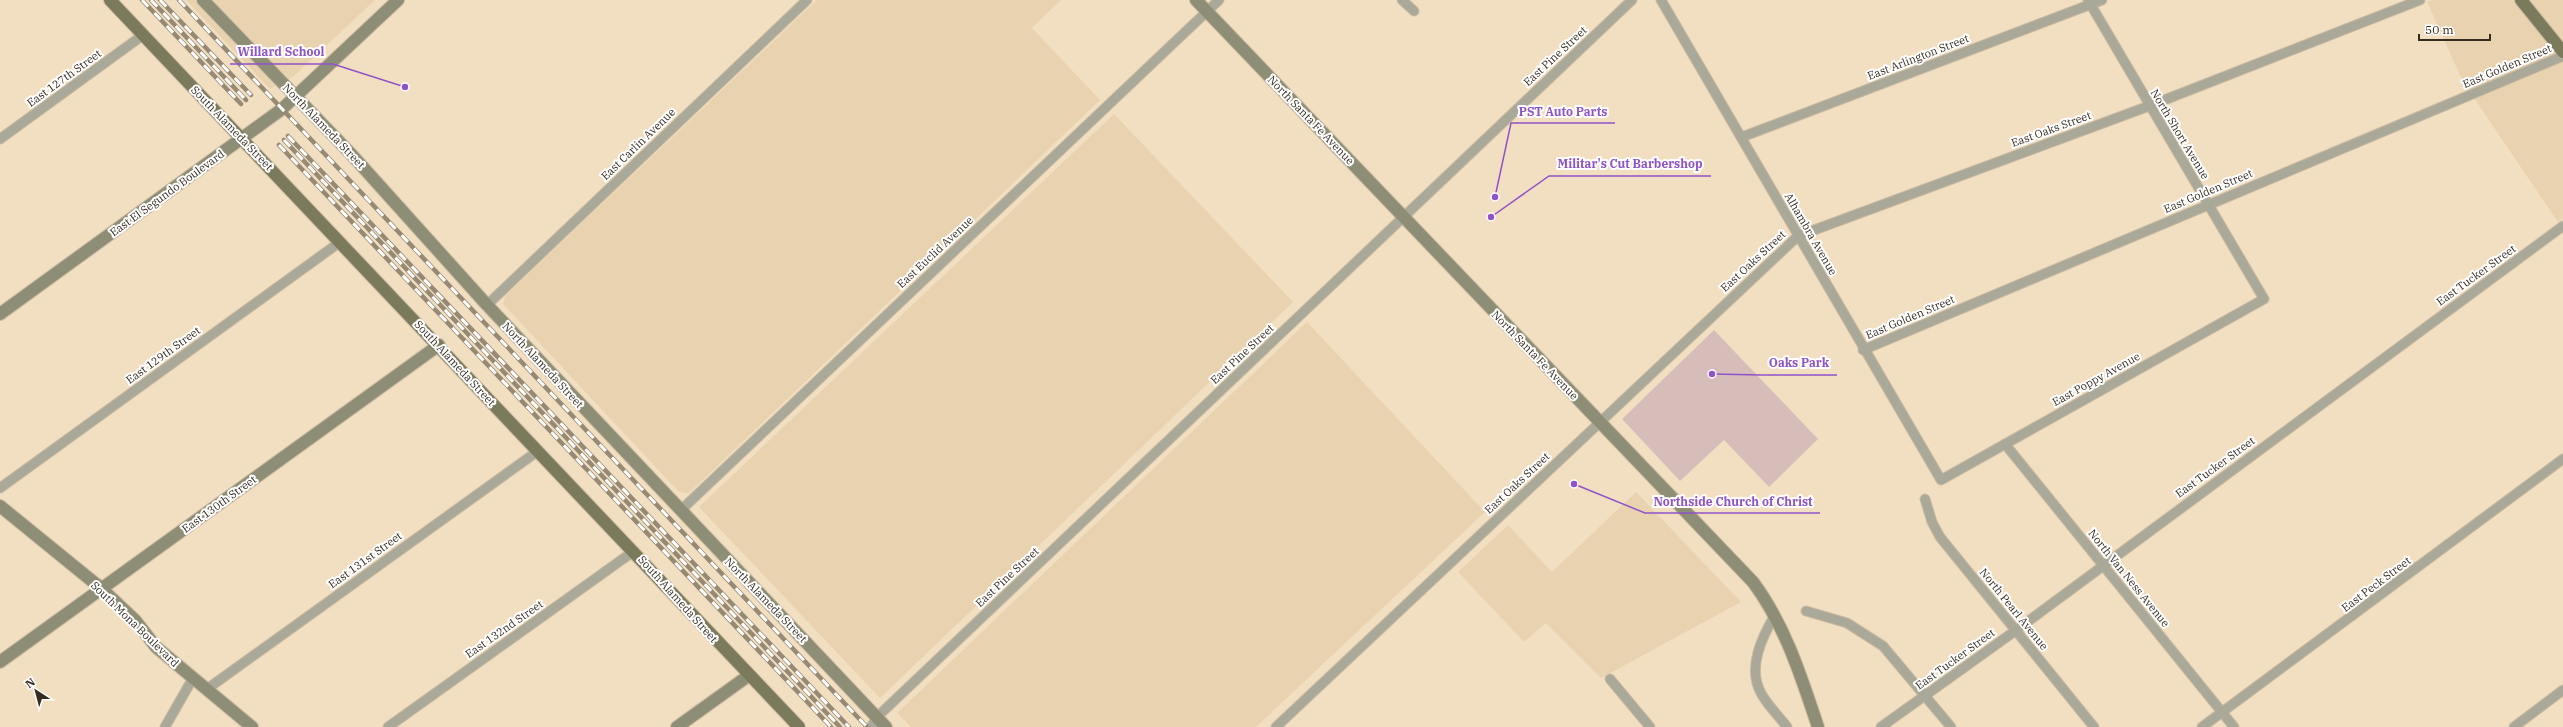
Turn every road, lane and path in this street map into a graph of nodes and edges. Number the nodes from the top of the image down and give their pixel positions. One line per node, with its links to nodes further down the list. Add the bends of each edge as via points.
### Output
1 (110, 0): 16 (main road, South Alameda Street)
2 (203, 0): 19 (street, North Alameda Street)
3 (398, 0): 19 (street, East El Segundo Boulevard)
4 (807, 0): 30 (street, East Carlin Avenue)
5 (1196, 0): 14 (street, North Santa Fe Avenue)
6 (1219, 0): 14 (street, East Euclid Avenue)
7 (1402, 0): 15 (street)
8 (1632, 0): 25 (street, East Pine Street)
9 (1661, 0): 21 (street, Alhambra Avenue)
10 (2102, 0): 13 (street, East Arlington Street)
11 (2420, 0): 20 (street, East Oaks Street)
12 (2521, 0): 17 (main road)
13 (2089, 2): 20 (street, North Short Avenue); 21 (street, East Arlington Street)
14 (1207, 11): 25 (street, North Santa Fe Avenue); 42 (street, East Euclid Avenue)
15 (1414, 11)
16 (143, 35): 22 (main road, South Alameda Street); 23 (street, East 127th Street)
17 (2563, 52)
18 (2563, 56): 24 (street, East Golden Street)
19 (296, 97): 22 (street, East El Segundo Boulevard); 30 (street, North Alameda Street, via 357,160)
20 (2149, 106): 24 (street, North Short Avenue); 27 (street, East Oaks Street)
21 (1742, 137): 27 (street, Alhambra Avenue)
22 (242, 138): 28 (main road, South Alameda Street); 31 (street, East El Segundo Boulevard)
23 (0, 139)
24 (2208, 204): 29 (street, North Short Avenue); 33 (street, East Golden Street)
25 (1403, 216): 34 (street, North Santa Fe Avenue); 57 (street, East Pine Street)
26 (2563, 226): 44 (street, East Tucker Street)
27 (1798, 236): 33 (street, Alhambra Avenue); 34 (street, East Oaks Street)
28 (340, 242): 32 (main road, South Alameda Street); 39 (street, East 129th Street)
29 (2264, 299): 35 (street, East Poppy Avenue)
30 (487, 304): 42 (street, North Alameda Street)
31 (0, 314)
32 (439, 345): 36 (main road, South Alameda Street); 45 (street, East 130th Street)
33 (1863, 350): 38 (street, Alhambra Avenue)
34 (1599, 422): 47 (street, North Santa Fe Avenue, via 1753,582); 64 (street, East Oaks Street)
35 (2005, 444): 38 (street, East Poppy Avenue); 44 (street, North Van Ness Avenue)
36 (538, 451): 43 (main road, South Alameda Street); 53 (street, East 131st Street)
37 (2563, 459): 56 (street, East Peck Street)
38 (1940, 480)
39 (0, 488)
40 (1925, 499): 48 (street, North Pearl Avenue, via 1940,537)
41 (0, 506): 45 (street, South Mona Boulevard)
42 (680, 511): 57 (street, North Alameda Street)
43 (634, 551): 50 (main road, South Alameda Street); 60 (street, East 132nd Street)
44 (2103, 565): 48 (street, East Tucker Street); 56 (street, North Van Ness Avenue)
45 (102, 589): 49 (street, East 130th Street); 51 (street, South Mona Boulevard, via 135,620 156,647)
46 (1806, 611): 55 (street, via 1847,623 1883,646)
47 (1775, 615): 66 (street, via 1762,638 1756,666 1756,682 1761,694); 67 (street, North Santa Fe Avenue, via 1790,648)
48 (2016, 630): 55 (street, East Tucker Street); 70 (street, North Pearl Avenue)
49 (0, 662)
50 (748, 676): 61 (street); 62 (main road, South Alameda Street)
51 (193, 678): 53 (street, South Mona Boulevard); 58 (street)
52 (1610, 679): 65 (street)
53 (207, 689): 59 (street, South Mona Boulevard)
54 (2563, 690): 73 (street)
55 (1925, 695): 68 (street, East Tucker Street); 69 (street)
56 (2222, 713): 71 (street, East Peck Street); 72 (street, North Van Ness Avenue)
57 (874, 722): 63 (street, North Alameda Street)
58 (165, 727)
59 (252, 727)
60 (388, 727)
61 (677, 727)
62 (799, 727)
63 (886, 727)
64 (1276, 727)
65 (1650, 727)
66 (1787, 727)
67 (1818, 727)
68 (1881, 727)
69 (1950, 727)
70 (2094, 727)
71 (2202, 727)
72 (2234, 727)
73 (2514, 727)

